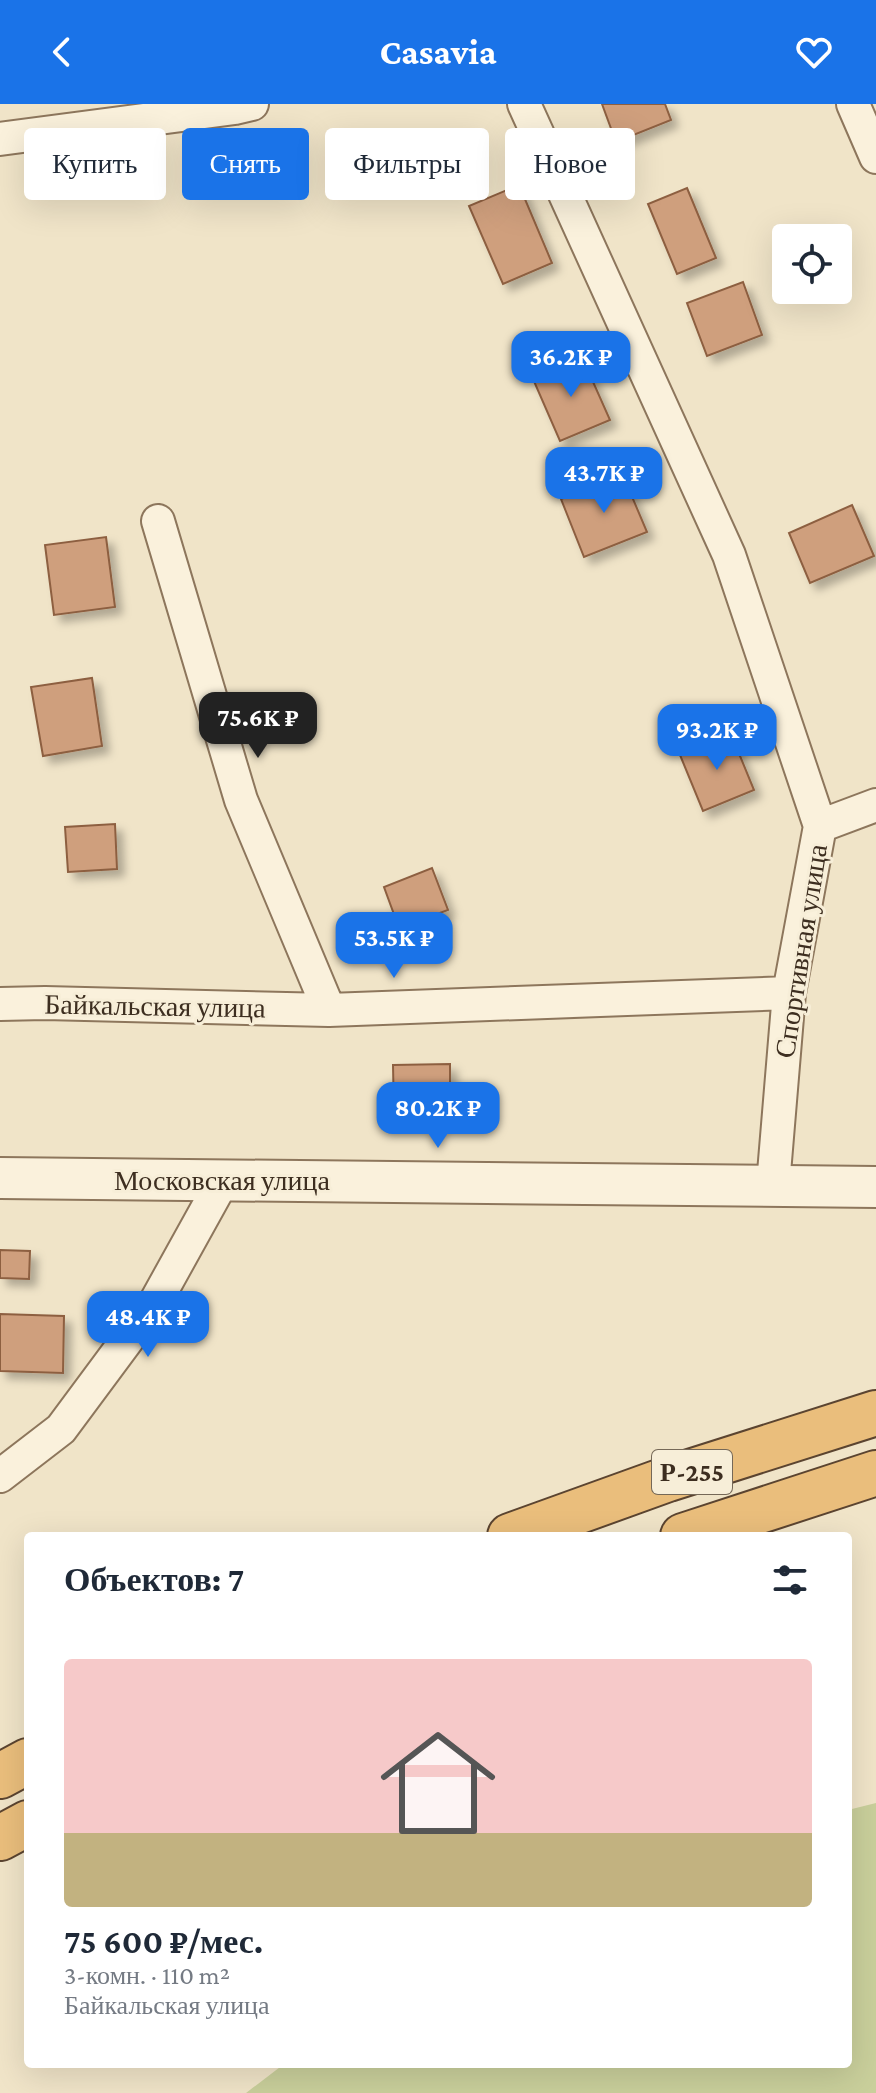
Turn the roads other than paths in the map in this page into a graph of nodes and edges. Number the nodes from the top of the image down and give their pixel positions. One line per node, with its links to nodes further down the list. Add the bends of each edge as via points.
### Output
1 (252, 104): 4 (street)
2 (524, 104): 8 (street, Спортивная улица, via 729,555)
3 (853, 104): 5 (street)
4 (0, 139)
5 (876, 157)
6 (158, 521): 11 (street, via 241,800)
7 (876, 805): 8 (street)
8 (820, 826): 9 (street, Спортивная улица)
9 (789, 993): 11 (street, Байкальская улица); 14 (street, Спортивная улица)
10 (0, 1004): 11 (street, Байкальская улица)
11 (329, 1010)
12 (0, 1178): 13 (street, Московская улица)
13 (223, 1180): 14 (street, Московская улица); 18 (street, via 156,1301 61,1429)
14 (773, 1185): 15 (street, Московская улица)
15 (876, 1187)
16 (876, 1413): 19 (highway, Р-255)
17 (876, 1473): 20 (highway, Р-255)
18 (0, 1476)
19 (521, 1532)
20 (695, 1532)
21 (24, 1763): 22 (highway)
22 (0, 1776)
23 (24, 1825): 24 (highway)
24 (0, 1838)

